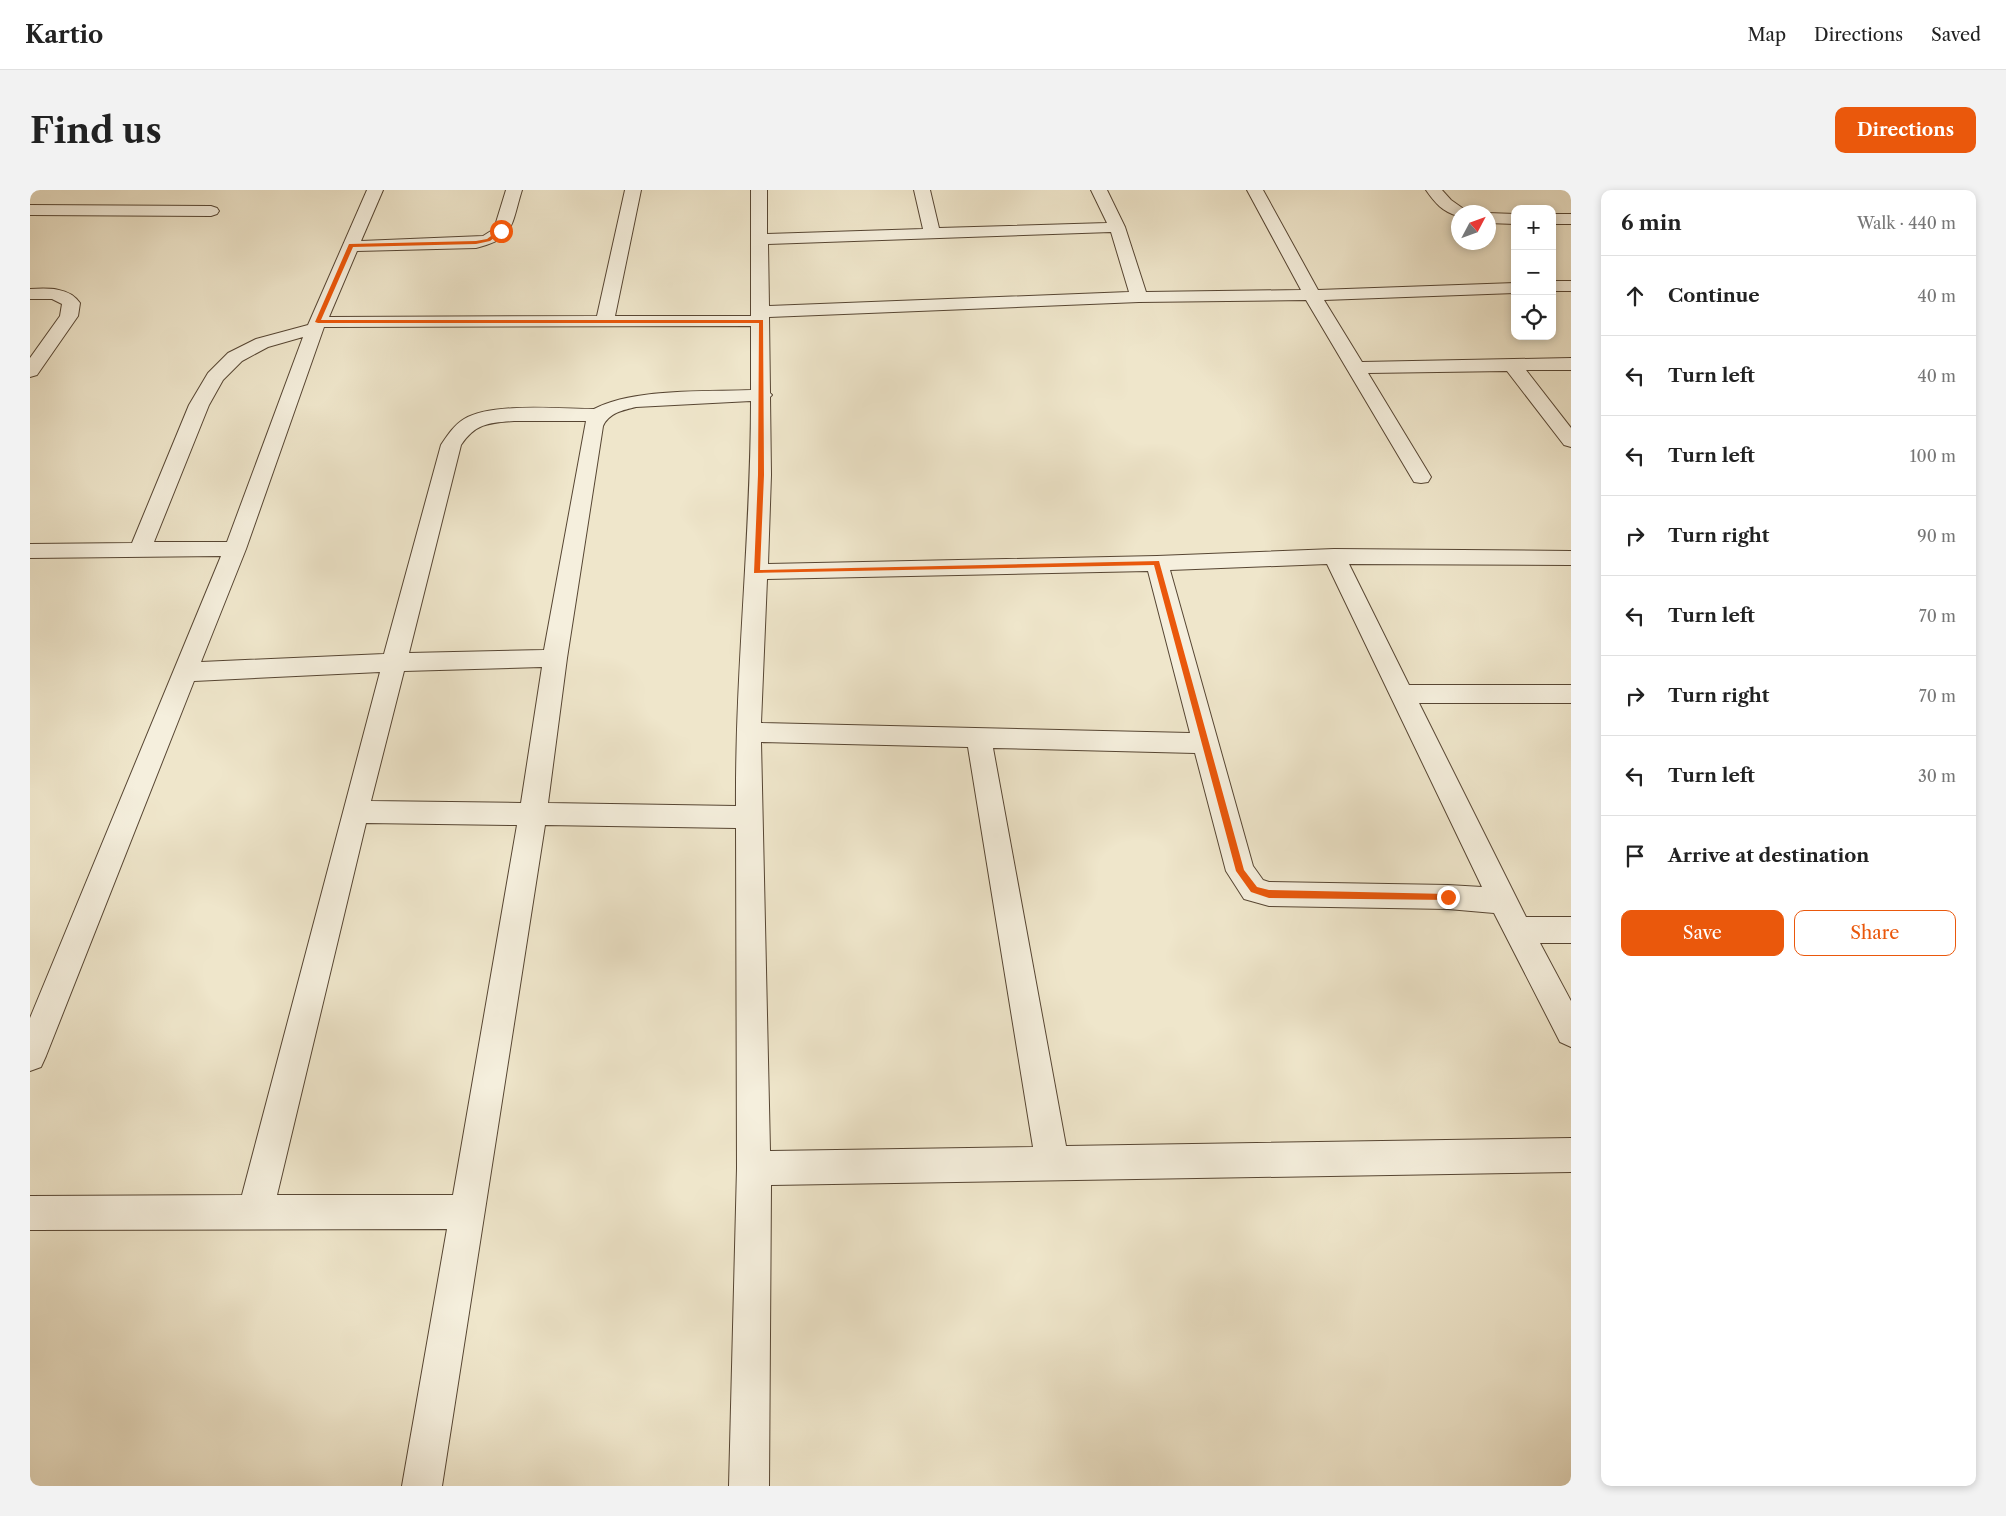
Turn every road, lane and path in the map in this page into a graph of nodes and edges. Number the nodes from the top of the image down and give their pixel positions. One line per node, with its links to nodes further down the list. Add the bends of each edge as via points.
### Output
1 (375, 190): 19 (street)
2 (514, 190): 19 (street, via 501,231 489,240)
3 (633, 190): 27 (street)
4 (759, 190): 18 (street)
5 (922, 190): 17 (street)
6 (1099, 190): 16 (street)
7 (1255, 190): 24 (street)
8 (1434, 190): 9 (street)
9 (1451, 208)
10 (30, 210): 11 (street)
11 (211, 211)
12 (1496, 218): 13 (street)
13 (1511, 219)
14 (1556, 219): 15 (street)
15 (1571, 219)
16 (1117, 227): 17 (street); 25 (street)
17 (932, 233): 18 (street)
18 (759, 239): 26 (street)
19 (351, 246): 28 (street)
20 (1556, 286): 21 (street)
21 (1571, 286)
22 (1511, 288): 24 (street)
23 (30, 294): 32 (street, via 60,296 71,302 69,316)
24 (1312, 295): 25 (street); 31 (street)
25 (1139, 297): 26 (street)
26 (761, 317): 27 (street); 33 (street)
27 (605, 322): 28 (street)
28 (316, 325): 37 (street, via 235,356 215,377 200,405); 38 (street)
29 (1571, 364): 30 (street)
30 (1512, 365): 31 (street); 35 (street)
31 (1356, 368): 36 (street)
32 (30, 371)
33 (762, 395): 34 (street, via 636,401 614,406); 43 (street)
34 (598, 415): 44 (street, via 593,426); 45 (street, via 494,416 472,422 460,432 451,445)
35 (1571, 441)
36 (1421, 477)
37 (140, 549): 38 (street); 39 (street)
38 (235, 549): 46 (street)
39 (30, 551)
40 (1334, 556): 41 (street); 42 (street); 47 (street)
41 (1571, 558)
42 (1157, 563): 43 (street); 51 (street)
43 (757, 572): 49 (street)
44 (555, 658): 45 (street); 53 (street)
45 (394, 662): 46 (street); 52 (street)
46 (186, 672): 59 (street)
47 (1402, 694): 48 (street); 55 (street)
48 (1571, 694)
49 (748, 732): 50 (street); 54 (street)
50 (979, 738): 51 (street); 61 (street)
51 (1205, 743): 55 (street, via 1240,871 1254,890 1269,894)
52 (355, 812): 53 (street); 63 (street)
53 (533, 813): 54 (street); 64 (street)
54 (749, 817): 62 (street)
55 (1503, 901): 56 (street)
56 (1518, 930): 57 (street); 58 (street)
57 (1571, 930)
58 (1571, 1032)
59 (30, 1056)
60 (1571, 1154): 61 (street)
61 (1052, 1163): 62 (street)
62 (754, 1168): 67 (street)
63 (255, 1212): 64 (street); 65 (street)
64 (467, 1212): 66 (street)
65 (30, 1214)
66 (422, 1486)
67 (749, 1486)

